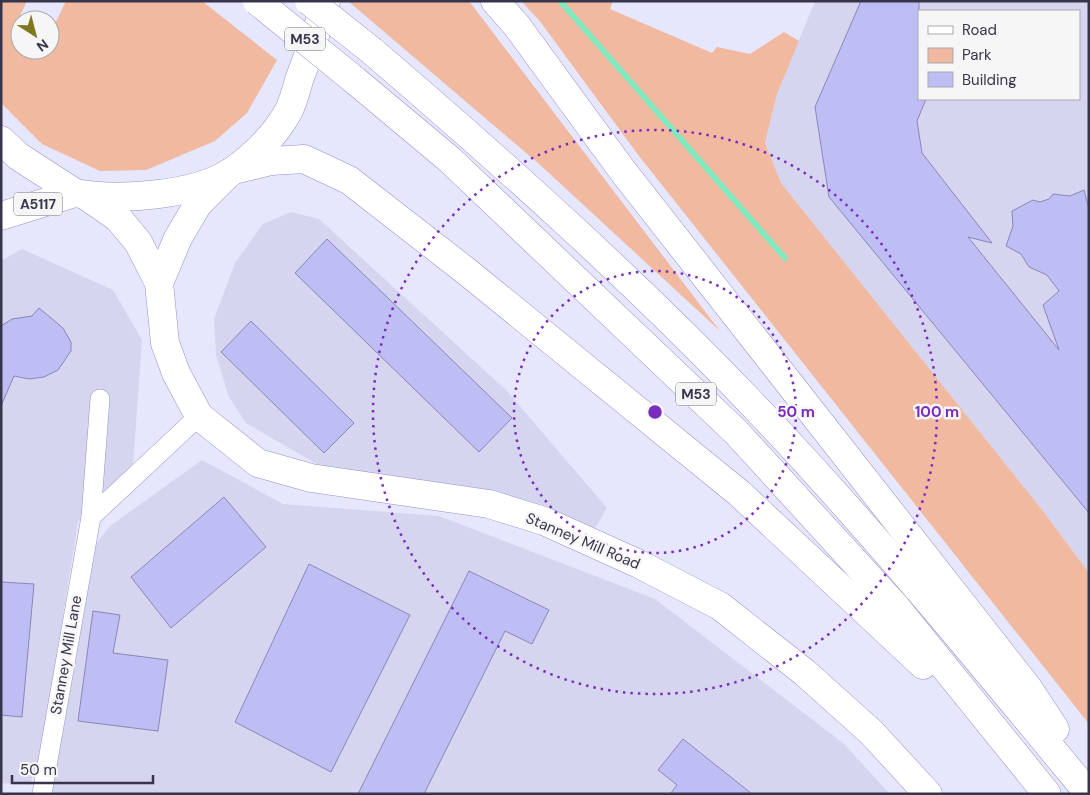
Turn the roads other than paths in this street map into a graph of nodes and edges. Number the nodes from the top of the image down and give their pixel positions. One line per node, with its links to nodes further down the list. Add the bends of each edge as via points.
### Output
1 (257, 1): 13 (main road, M53, bridge, via 449,159 736,432 896,607)
2 (309, 1): 18 (main road, M53, bridge, via 474,138 592,244 756,408 922,591)
3 (326, 1): 6 (main road, Stanney Mill Road, via 288,112 261,146)
4 (495, 1): 14 (main road, via 517,26 622,170 1028,688)
5 (1, 140): 7 (main road, Stanney Mill Road, via 18,156)
6 (231, 172): 7 (main road, via 196,186 168,192 115,197); 9 (main road, Stanney Mill Road, via 198,204 178,238); 13 (main road, via 270,161 304,158 349,180 474,277 739,494)
7 (80, 194): 8 (main road, A5117); 9 (main road, Stanney Mill Road, via 118,218 138,242)
8 (1, 216)
9 (159, 283): 11 (main road, Stanney Mill Road, via 165,342 176,373)
10 (100, 399): 12 (street, Stanney Mill Lane)
11 (199, 416): 12 (street); 16 (main road, Stanney Mill Road, via 258,463 311,478 489,504 544,522 639,564 720,606 804,672 872,732)
12 (91, 517): 15 (street, Stanney Mill Lane)
13 (1006, 744): 17 (main road, M53)
14 (1089, 778)
15 (42, 794)
16 (928, 794)
17 (1047, 794)
18 (1089, 794)

